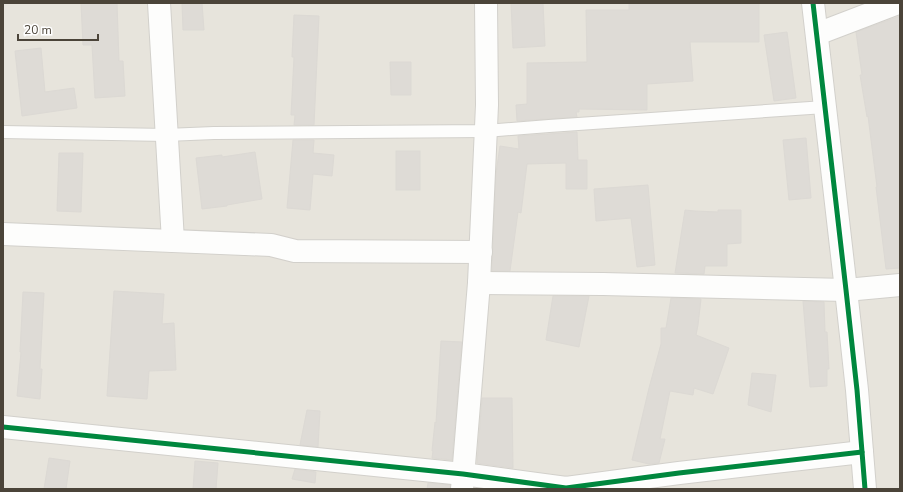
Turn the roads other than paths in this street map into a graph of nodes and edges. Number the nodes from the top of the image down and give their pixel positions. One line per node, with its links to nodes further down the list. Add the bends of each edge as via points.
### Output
1 (159, 3): 9 (street)
2 (486, 3): 7 (street)
3 (813, 3): 5 (street)
4 (898, 3): 5 (street)
5 (817, 34): 6 (street)
6 (825, 107): 7 (lane); 15 (street)
7 (486, 131): 9 (lane); 12 (street)
8 (3, 132): 9 (lane)
9 (166, 135): 11 (street)
10 (3, 234): 11 (street)
11 (173, 241): 12 (street, via 271,245 295,251)
12 (481, 252): 13 (street)
13 (479, 283): 15 (street); 18 (street)
14 (900, 285): 15 (street)
15 (846, 290): 17 (street)
16 (3, 427): 18 (street)
17 (862, 452): 18 (street, via 566,488); 19 (street)
18 (462, 481)
19 (865, 489)

